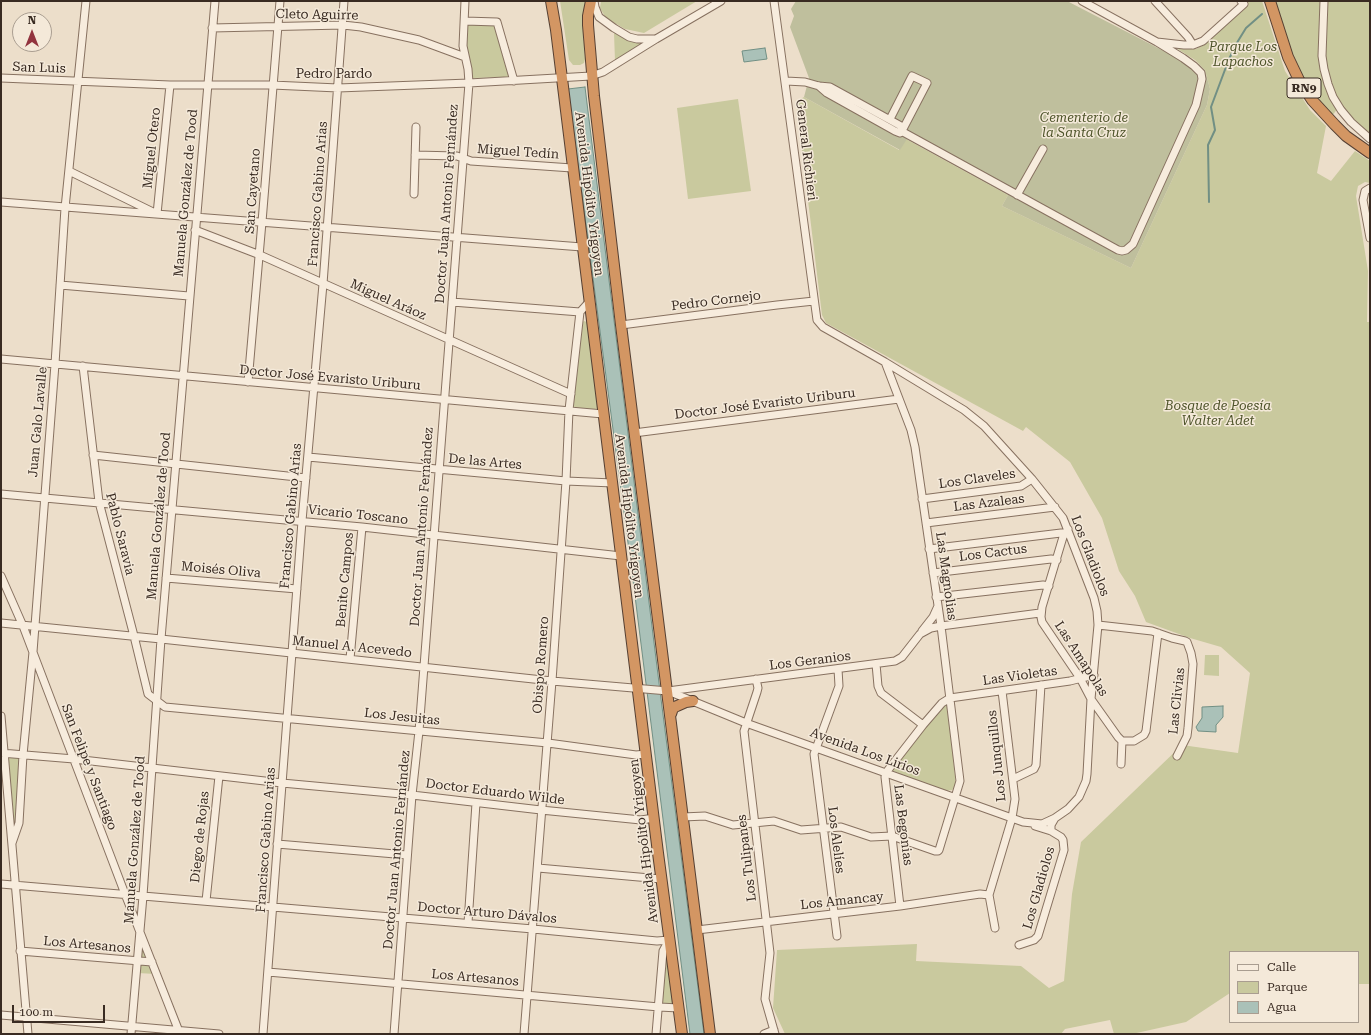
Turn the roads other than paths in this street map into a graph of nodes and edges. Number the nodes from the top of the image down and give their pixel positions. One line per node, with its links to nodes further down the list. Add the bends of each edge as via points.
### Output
1 (86, 1): 27 (street, Juan Galo Lavalle)
2 (215, 1): 19 (street, Manuela González de Tood)
3 (280, 1): 18 (street, San Cayetano)
4 (344, 1): 17 (street, Francisco Gabino Arias)
5 (465, 1): 16 (street, Doctor Juan Antonio Fernández)
6 (551, 1): 26 (highway, Avenida Hipólito Yrigoyen)
7 (591, 1): 24 (highway, Avenida Hipólito Yrigoyen, via 588,25)
8 (594, 1): 20 (street, via 598,17 629,37)
9 (774, 1): 29 (street, General Richieri)
10 (1082, 1): 21 (street)
11 (1155, 1): 22 (street)
12 (1270, 1): 41 (highway, RN9, via 1288,57 1312,100 1346,136)
13 (1324, 1): 39 (street, via 1322,56 1328,84 1341,110)
14 (718, 2): 20 (street, Pedro Pardo)
15 (1242, 3): 22 (street, via 1203,41)
16 (465, 22): 23 (street, Doctor Juan Antonio Fernández); 28 (street, via 497,22)
17 (343, 25): 18 (street, Cleto Aguirre); 23 (street, Cleto Aguirre, via 419,40); 35 (street, Francisco Gabino Arias)
18 (278, 26): 19 (street, Cleto Aguirre); 33 (street, San Cayetano)
19 (212, 28): 31 (street, Manuela González de Tood)
20 (656, 38): 24 (street, Pedro Pardo, via 603,72)
21 (1157, 42): 22 (street); 48 (street, via 1194,66 1201,73 1202,79 1196,105 1130,247 1118,250)
22 (1193, 44)
23 (465, 57): 30 (street, Doctor Juan Antonio Fernández)
24 (591, 76): 26 (street, Pedro Pardo); 67 (highway, Avenida Hipólito Yrigoyen)
25 (1, 78): 27 (street, San Luis)
26 (562, 79): 28 (street, Pedro Pardo); 44 (highway, Avenida Hipólito Yrigoyen)
27 (77, 81): 32 (street, Pedro Pardo); 45 (street, Juan Galo Lavalle)
28 (514, 81): 30 (street, Pedro Pardo)
29 (786, 81): 34 (street); 63 (street, General Richieri)
30 (469, 83): 35 (street, Pedro Pardo); 43 (street, Doctor Juan Antonio Fernández)
31 (208, 84): 32 (street, Pedro Pardo); 33 (street, Pedro Pardo); 52 (street, Manuela González de Tood)
32 (170, 85): 51 (street, Miguel Otero)
33 (272, 85): 35 (street, Pedro Pardo); 53 (street, San Cayetano)
34 (819, 86): 36 (street, via 830,87); 38 (street, via 895,131)
35 (338, 88): 54 (street, Francisco Gabino Arias)
36 (890, 120): 38 (street); 38 (street, via 912,76 927,84)
37 (416, 127): 42 (street)
38 (903, 130): 48 (street)
39 (1370, 139)
40 (1043, 149): 48 (street)
41 (1370, 153)
42 (415, 155): 43 (street, Miguel Tedín); 47 (street)
43 (463, 158): 44 (street, Miguel Tedín, via 471,161); 56 (street, Doctor Juan Antonio Fernández)
44 (572, 168): 58 (highway, Avenida Hipólito Yrigoyen)
45 (69, 171): 50 (street, Juan Galo Lavalle); 51 (street)
46 (1370, 188): 57 (street, via 1365,191 1363,200)
47 (414, 194)
48 (1017, 194)
49 (1, 202): 50 (street)
50 (65, 208): 51 (street); 61 (street, Juan Galo Lavalle)
51 (157, 214): 52 (street)
52 (196, 217): 53 (street); 55 (street, Manuela González de Tood)
53 (262, 222): 54 (street); 59 (street, San Cayetano)
54 (327, 227): 56 (street); 60 (street, Francisco Gabino Arias)
55 (195, 230): 59 (street, Miguel Aráoz); 62 (street, Manuela González de Tood)
56 (457, 237): 58 (street); 64 (street, Doctor Juan Antonio Fernández)
57 (1370, 238)
58 (582, 247): 65 (highway, Avenida Hipólito Yrigoyen)
59 (260, 255): 60 (street, Miguel Aráoz); 74 (street, San Cayetano)
60 (323, 284): 68 (street, Miguel Aráoz); 75 (street, Francisco Gabino Arias)
61 (60, 285): 62 (street); 71 (street, Juan Galo Lavalle)
62 (189, 296): 73 (street, Manuela González de Tood)
63 (814, 301): 67 (street, Pedro Cornejo); 70 (street, Los Gladiolos, via 820,324)
64 (452, 302): 66 (street); 68 (street, Doctor Juan Antonio Fernández)
65 (589, 302): 66 (street); 80 (highway, Avenida Hipólito Yrigoyen)
66 (580, 312): 76 (street, Obispo Romero)
67 (621, 325): 81 (highway, Avenida Hipólito Yrigoyen)
68 (449, 340): 76 (street, Miguel Aráoz); 78 (street, Doctor Juan Antonio Fernández)
69 (1, 359): 71 (street, Doctor José Evaristo Uriburu)
70 (885, 362): 77 (street, Las Magnolias); 87 (street, Los Gladiolos, via 972,415)
71 (55, 364): 72 (street, Doctor José Evaristo Uriburu); 91 (street, Juan Galo Lavalle)
72 (83, 366): 73 (street, Doctor José Evaristo Uriburu); 82 (street, Pablo Saravia)
73 (183, 376): 74 (street, Doctor José Evaristo Uriburu); 84 (street, Manuela González de Tood)
74 (248, 382): 75 (street, Doctor José Evaristo Uriburu)
75 (314, 388): 78 (street, Doctor José Evaristo Uriburu); 83 (street, Francisco Gabino Arias)
76 (571, 394): 79 (street, Obispo Romero)
77 (899, 399): 81 (street, Doctor José Evaristo Uriburu); 92 (street, Las Magnolias, via 913,436)
78 (444, 400): 79 (street, Doctor José Evaristo Uriburu); 85 (street, Doctor Juan Antonio Fernández)
79 (569, 410): 80 (street, Doctor José Evaristo Uriburu); 88 (street, Obispo Romero)
80 (603, 414): 89 (highway, Avenida Hipólito Yrigoyen)
81 (634, 432): 134 (highway, Avenida Hipólito Yrigoyen)
82 (92, 455): 84 (street); 93 (street, Pablo Saravia)
83 (308, 457): 85 (street, De las Artes); 86 (street, Francisco Gabino Arias)
84 (176, 464): 86 (street); 95 (street, Manuela González de Tood)
85 (439, 470): 88 (street, De las Artes); 100 (street, Doctor Juan Antonio Fernández)
86 (306, 478): 96 (street, Francisco Gabino Arias)
87 (1032, 479): 92 (street, Los Claveles, via 1021,486); 94 (street, Los Gladiolos)
88 (566, 481): 89 (street, De las Artes); 102 (street, Obispo Romero)
89 (612, 483): 103 (highway, Avenida Hipólito Yrigoyen)
90 (1, 494): 91 (street, Vicario Toscano)
91 (44, 497): 93 (street, Vicario Toscano); 116 (street, Juan Galo Lavalle)
92 (922, 499): 97 (street, Las Magnolias)
93 (99, 502): 95 (street, Vicario Toscano); 120 (street, Pablo Saravia)
94 (1055, 507): 97 (street, Las Azaleas); 99 (street, Los Gladiolos, via 1063,518)
95 (173, 509): 96 (street, Vicario Toscano); 107 (street, Manuela González de Tood)
96 (302, 521): 98 (street, Vicario Toscano); 109 (street, Francisco Gabino Arias)
97 (926, 523): 101 (street, Las Magnolias)
98 (362, 527): 100 (street, Vicario Toscano); 124 (street, Benito Campos)
99 (1066, 531): 101 (street); 104 (street); 114 (street, Los Gladiolos, via 1094,598)
100 (434, 535): 102 (street, Vicario Toscano); 126 (street, Doctor Juan Antonio Fernández)
101 (930, 549): 105 (street, Las Magnolias)
102 (562, 550): 103 (street, Vicario Toscano); 131 (street, Obispo Romero)
103 (621, 556): 133 (highway, Avenida Hipólito Yrigoyen)
104 (1057, 560): 105 (street, Los Cactus); 108 (street)
105 (933, 573): 110 (street, Las Magnolias)
106 (1, 576): 115 (street, San Felipe y Santiago)
107 (166, 578): 109 (street, Moisés Oliva); 121 (street, Manuela González de Tood)
108 (1049, 586): 110 (street); 112 (street)
109 (297, 589): 123 (street, Francisco Gabino Arias)
110 (936, 597): 111 (street, Las Magnolias)
111 (938, 606): 117 (street, Las Magnolias); 119 (street, Los Geranios)
112 (1040, 614): 117 (street); 129 (street, Las Amapolas, via 1042,622)
113 (1, 623): 115 (street, Manuel A. Acevedo)
114 (1098, 625): 118 (street, Las Clivias); 128 (street, Los Gladiolos)
115 (22, 626): 116 (street, Manuel A. Acevedo); 122 (street, San Felipe y Santiago)
116 (34, 626): 120 (street, Manuel A. Acevedo); 122 (street, Juan Galo Lavalle)
117 (941, 626): 119 (street); 136 (street, Las Magnolias)
118 (1158, 633): 148 (street, via 1146,731 1144,736 1134,741); 154 (street, Las Clivias, via 1186,641 1193,660 1187,736)
119 (920, 634): 125 (street, Los Geranios, via 899,660)
120 (134, 636): 121 (street, Manuel A. Acevedo); 138 (street, Pablo Saravia, via 148,694)
121 (161, 639): 123 (street, Manuel A. Acevedo); 138 (street, Manuela González de Tood)
122 (33, 652): 153 (street, Juan Galo Lavalle); 155 (street, San Felipe y Santiago)
123 (293, 653): 124 (street, Manuel A. Acevedo); 143 (street, Francisco Gabino Arias)
124 (350, 659): 126 (street, Manuel A. Acevedo)
125 (876, 664): 127 (street, Los Geranios); 146 (street, via 881,692)
126 (424, 667): 131 (street, Manuel A. Acevedo); 147 (street, Doctor Juan Antonio Fernández)
127 (838, 669): 130 (street, Los Geranios); 150 (street, Los Alelíes, via 839,686)
128 (1094, 674): 129 (street, Las Violetas); 137 (street, Los Gladiolos)
129 (1080, 678): 132 (street, Las Violetas); 137 (street, Las Amapolas)
130 (756, 680): 134 (street, Los Geranios); 145 (street, Los Tulipanes, via 758,688)
131 (552, 681): 133 (street, Manuel A. Acevedo); 149 (street, Obispo Romero)
132 (1041, 685): 135 (street, Las Violetas); 160 (street, via 1036,765 1034,769)
133 (638, 690): 134 (street, Manuel A. Acevedo); 152 (highway, Avenida Hipólito Yrigoyen)
134 (668, 691): 139 (street, Avenida Los Lirios); 140 (highway, Avenida Hipólito Yrigoyen)
135 (1002, 691): 136 (street, Las Violetas); 160 (street, Los Junquillos)
136 (950, 698): 146 (street, Las Begonias, via 942,703); 163 (street, Las Magnolias, via 960,781)
137 (1092, 699): 142 (street, Las Amapolas); 144 (street, Los Gladiolos)
138 (157, 701): 143 (street, Los Jesuitas, via 165,707); 157 (street, Manuela González de Tood)
139 (693, 701): 140 (highway, via 673,708); 145 (street, Avenida Los Lirios)
140 (670, 714): 166 (highway, Avenida Hipólito Yrigoyen)
141 (1, 716): 151 (street)
142 (1104, 717): 144 (street, Las Amapolas, via 1096,717); 148 (street, Las Amapolas)
143 (288, 718): 147 (street, Los Jesuitas); 161 (street, Francisco Gabino Arias)
144 (1090, 721): 169 (street, Los Gladiolos, via 1086,781 1079,797)
145 (746, 722): 150 (street, Avenida Los Lirios); 170 (street, Los Tulipanes, via 744,730)
146 (923, 725): 158 (street, Las Begonias)
147 (419, 731): 149 (street, Los Jesuitas); 162 (street, Doctor Juan Antonio Fernández)
148 (1122, 740): 156 (street)
149 (548, 743): 152 (street, Los Jesuitas, via 636,755); 165 (street, Obispo Romero)
150 (816, 747): 158 (street, Avenida Los Lirios); 172 (street, Los Alelíes, via 814,754)
151 (3, 753): 153 (street, Doctor Eduardo Wilde); 175 (street)
152 (646, 754): 167 (highway, Avenida Hipólito Yrigoyen)
153 (23, 755): 155 (street, Doctor Eduardo Wilde); 175 (street, Juan Galo Lavalle, via 19,823)
154 (1177, 756)
155 (74, 759): 157 (street, Doctor Eduardo Wilde); 182 (street, San Felipe y Santiago)
156 (1121, 764)
157 (152, 769): 159 (street, Doctor Eduardo Wilde); 184 (street, Manuela González de Tood)
158 (886, 772): 163 (street, Avenida Los Lirios); 174 (street, Las Begonias)
159 (219, 776): 161 (street, Doctor Eduardo Wilde); 185 (street, Diego de Rojas)
160 (1013, 778): 168 (street, Los Junquillos, via 1015,798)
161 (282, 783): 162 (street, Doctor Eduardo Wilde); 176 (street, Francisco Gabino Arias)
162 (412, 795): 164 (street, Doctor Eduardo Wilde); 177 (street, Doctor Juan Antonio Fernández)
163 (956, 798): 168 (street, Avenida Los Lirios); 174 (street, Las Magnolias, via 938,851)
164 (476, 803): 165 (street, Doctor Eduardo Wilde); 191 (street)
165 (541, 810): 167 (street, Doctor Eduardo Wilde, via 641,820); 178 (street, Obispo Romero)
166 (683, 817): 170 (street, via 704,816 733,825); 194 (highway, Avenida Hipólito Yrigoyen)
167 (654, 818): 179 (highway, Avenida Hipólito Yrigoyen)
168 (1012, 818): 171 (street, Avenida Los Lirios); 183 (street, Los Junquillos)
169 (1056, 818): 171 (street, Avenida Los Lirios, via 1042,824); 173 (street, Los Gladiolos, via 1051,825)
170 (755, 823): 172 (street, via 774,821 801,830); 190 (street, Los Tulipanes)
171 (1029, 824): 173 (street, Los Gladiolos)
172 (823, 829): 174 (street, via 841,827 871,837); 188 (street, Los Alelíes)
173 (1051, 831): 198 (street, Los Gladiolos, via 1063,840 1064,854 1038,936)
174 (892, 836): 186 (street, Las Begonias)
175 (12, 843): 181 (street)
176 (277, 844): 177 (street); 187 (street, Francisco Gabino Arias)
177 (407, 855): 189 (street, Doctor Juan Antonio Fernández)
178 (538, 868): 179 (street); 193 (street, Obispo Romero)
179 (661, 879): 197 (highway, Avenida Hipólito Yrigoyen)
180 (1, 884): 181 (street, Doctor Arturo Dávalos)
181 (15, 885): 182 (street, Doctor Arturo Dávalos); 199 (street)
182 (125, 894): 184 (street, Doctor Arturo Dávalos); 195 (street, San Felipe y Santiago)
183 (989, 895): 186 (street, Los Amancay, via 980,894); 192 (street)
184 (143, 896): 185 (street, Doctor Arturo Dávalos); 195 (street, Manuela González de Tood)
185 (206, 901): 187 (street, Doctor Arturo Dávalos)
186 (900, 906): 188 (street, Los Amancay)
187 (273, 907): 189 (street, Doctor Arturo Dávalos); 202 (street, Francisco Gabino Arias)
188 (834, 914): 190 (street, Los Amancay); 196 (street, Los Alelíes)
189 (403, 918): 191 (street, Doctor Arturo Dávalos); 203 (street, Doctor Juan Antonio Fernández)
190 (766, 922): 194 (street, Los Amancay); 211 (street, Los Tulipanes, via 770,953 765,999)
191 (468, 923): 193 (street, Doctor Arturo Dávalos)
192 (995, 928)
193 (533, 929): 197 (street, Doctor Arturo Dávalos); 204 (street, Obispo Romero)
194 (697, 930): 219 (highway, Avenida Hipólito Yrigoyen)
195 (140, 933): 200 (street, Manuela González de Tood); 201 (street, San Felipe y Santiago)
196 (837, 936)
197 (669, 940): 205 (street, via 663,951); 206 (highway, Avenida Hipólito Yrigoyen)
198 (1019, 945)
199 (20, 951): 200 (street, Los Artesanos); 208 (street)
200 (137, 961): 201 (street, Los Artesanos); 209 (street, Manuela González de Tood)
201 (152, 962): 210 (street, San Felipe y Santiago)
202 (268, 972): 203 (street, Los Artesanos); 214 (street, Francisco Gabino Arias)
203 (398, 984): 204 (street, Los Artesanos); 215 (street, Doctor Juan Antonio Fernández)
204 (527, 995): 205 (street, Los Artesanos); 216 (street, Obispo Romero)
205 (659, 1007): 206 (street, Los Artesanos); 217 (street)
206 (679, 1008): 218 (highway, Avenida Hipólito Yrigoyen)
207 (1, 1015): 208 (street)
208 (26, 1017): 209 (street); 212 (street)
209 (131, 1030): 210 (street)
210 (179, 1032): 213 (street)
211 (774, 1032): 220 (street)
212 (28, 1034)
213 (219, 1034)
214 (263, 1034)
215 (394, 1034)
216 (524, 1034)
217 (656, 1034)
218 (682, 1034)
219 (710, 1034)
220 (764, 1034)

